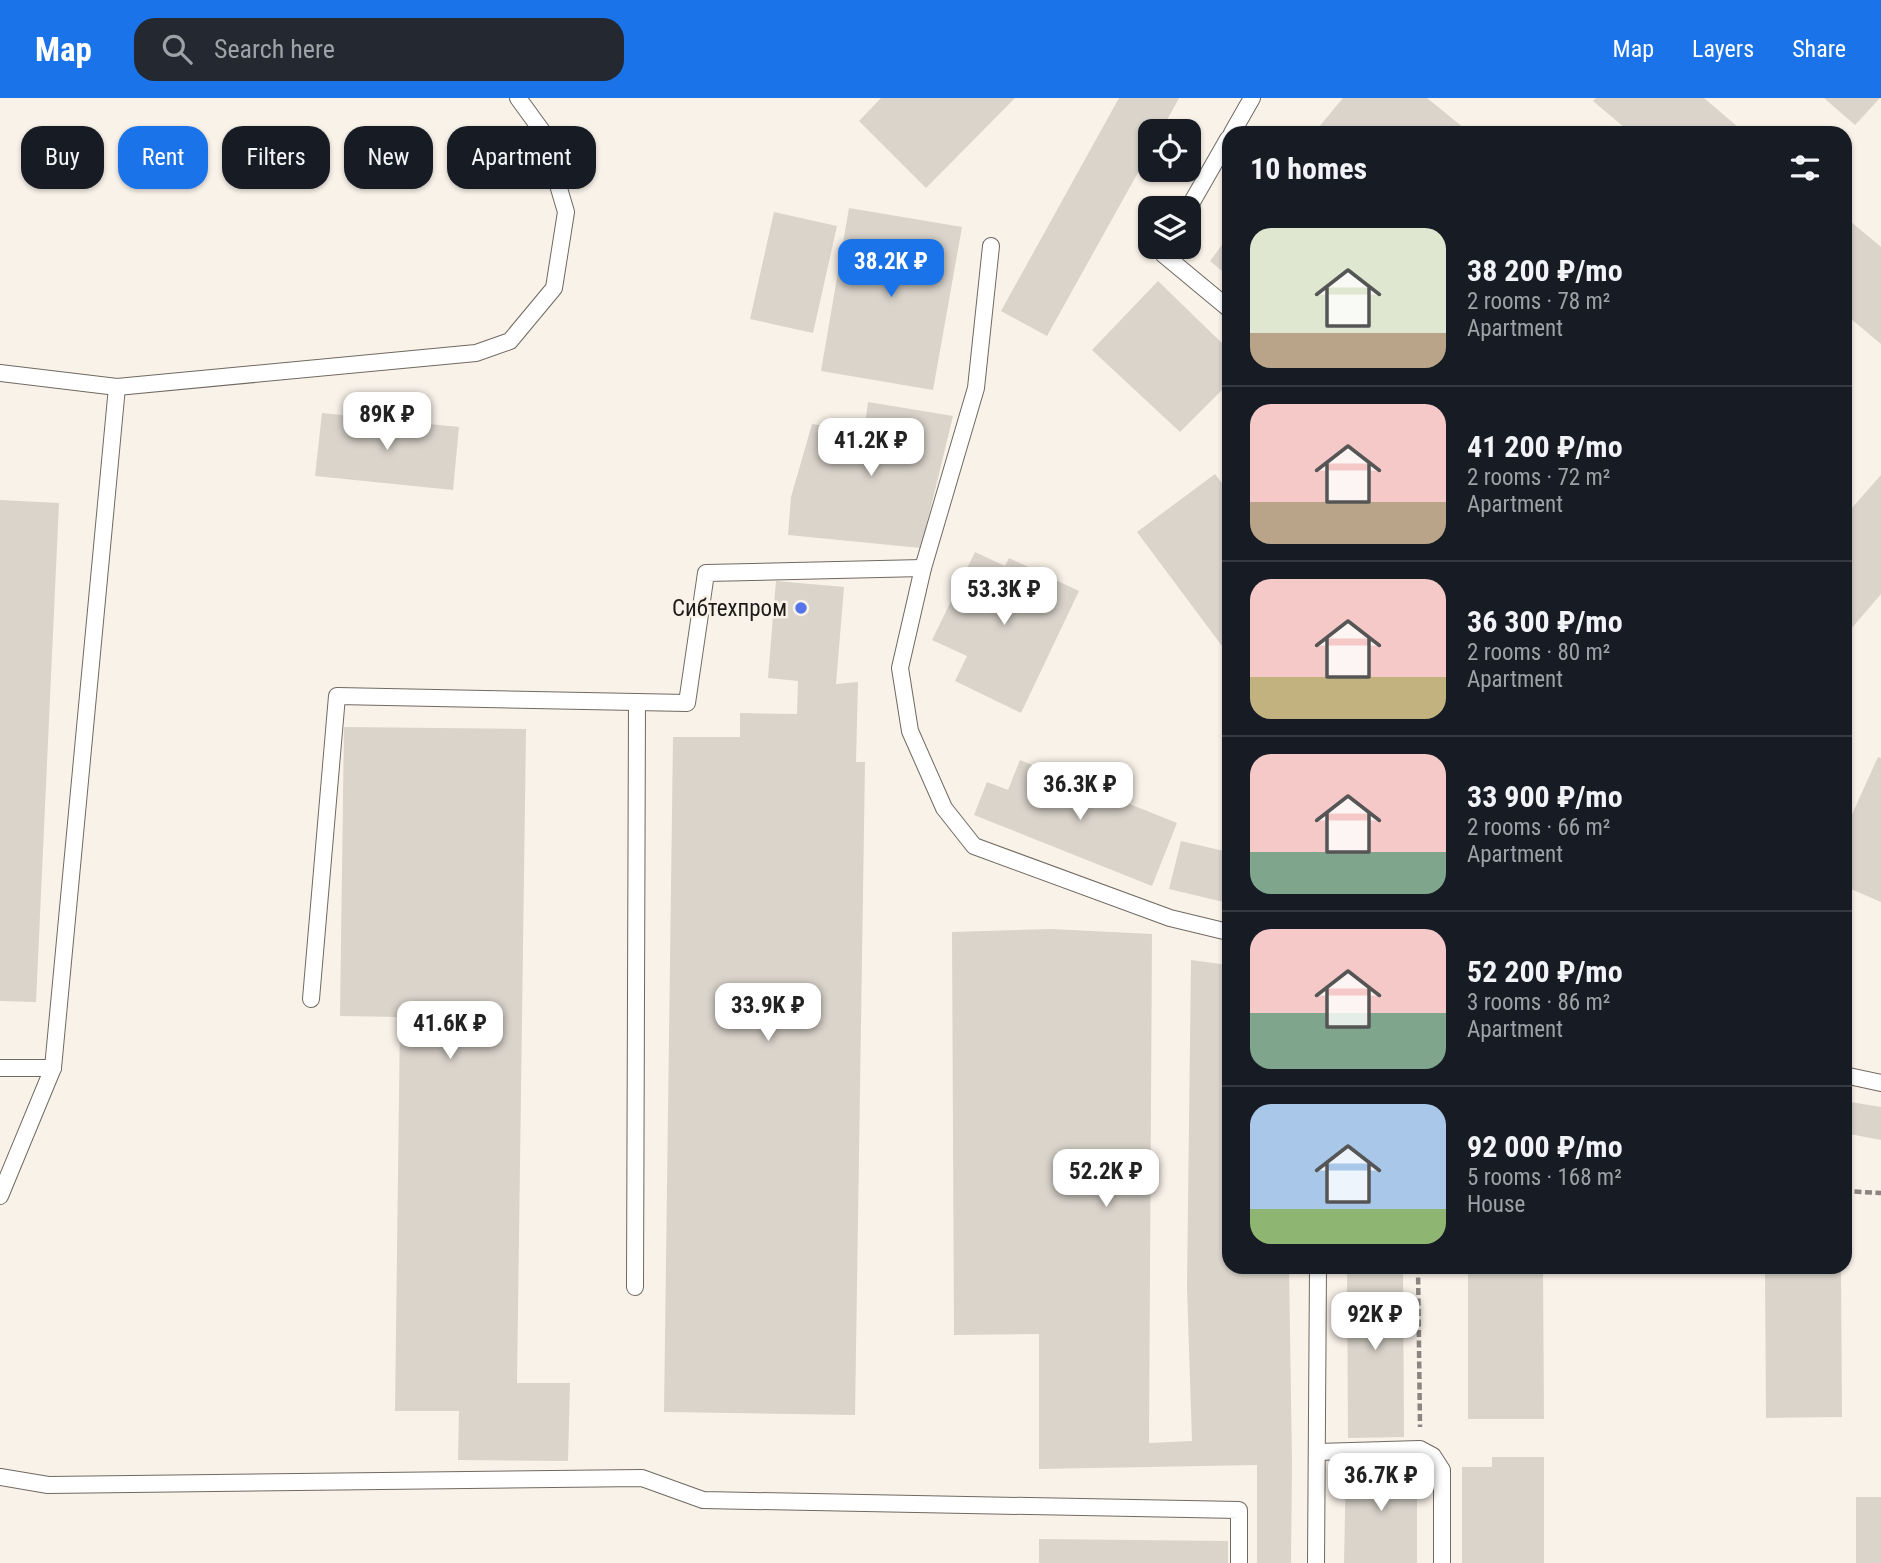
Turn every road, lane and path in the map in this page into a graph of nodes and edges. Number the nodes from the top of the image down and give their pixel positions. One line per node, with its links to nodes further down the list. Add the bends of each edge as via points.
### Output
1 (518, 98): 10 (lane, via 542,131 566,212 554,288 510,341 476,353)
2 (1252, 98): 3 (lane)
3 (1236, 126)
4 (1222, 150): 5 (lane)
5 (1195, 196)
6 (991, 246): 11 (lane, via 976,388)
7 (1169, 259): 8 (lane)
8 (1222, 303)
9 (0, 373): 10 (lane)
10 (117, 387): 16 (lane)
11 (923, 568): 12 (lane, via 706,573 687,703); 13 (lane, via 900,668 910,732 944,808 974,846 1170,918)
12 (638, 702): 14 (lane, via 337,696); 24 (lane)
13 (1222, 931)
14 (311, 999)
15 (0, 1068): 16 (lane)
16 (53, 1068): 21 (lane)
17 (1852, 1077): 18 (lane)
18 (1881, 1083)
19 (1852, 1191): 20 (path)
20 (1881, 1193)
21 (0, 1196)
22 (1318, 1274): 26 (lane)
23 (1418, 1274): 25 (path)
24 (635, 1287)
25 (1420, 1448): 26 (lane); 30 (lane, via 1433,1455 1442,1470)
26 (1317, 1452): 29 (lane)
27 (0, 1478): 28 (lane, via 48,1485 642,1478 703,1500 1239,1510)
28 (1239, 1563)
29 (1316, 1563)
30 (1442, 1563)

